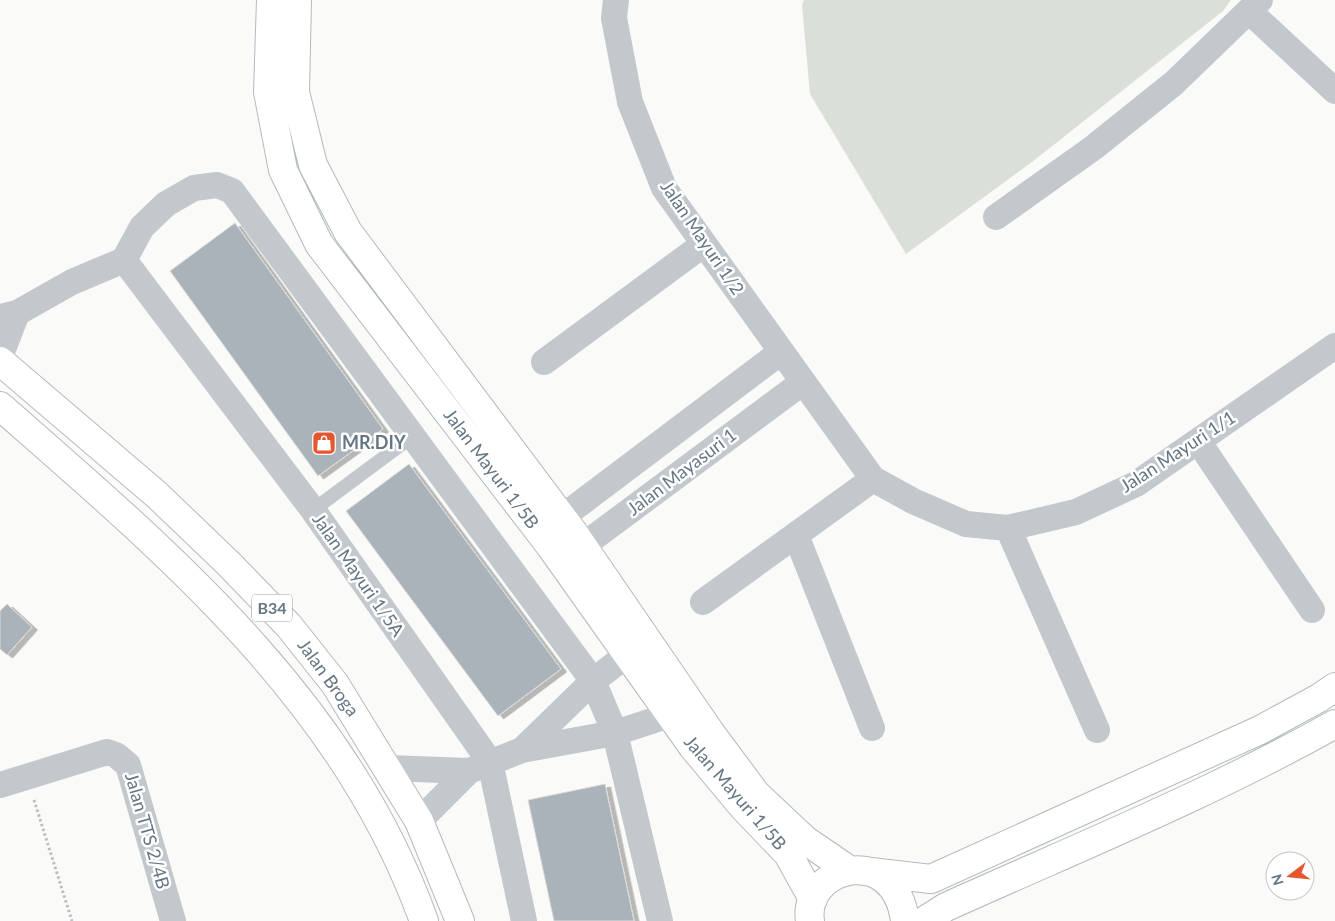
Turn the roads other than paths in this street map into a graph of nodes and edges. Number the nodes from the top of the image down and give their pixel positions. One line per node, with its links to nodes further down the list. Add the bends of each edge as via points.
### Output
1 (271, 0): 23 (street, Jalan Mayuri 1/5B, via 268,92 284,170 319,244)
2 (297, 0): 21 (street, Jalan Mayuri 1/5B, via 296,92 313,165 348,232)
3 (616, 0): 7 (street, Jalan Mayuri 1/2, via 614,18 630,102 664,188)
4 (1254, 5): 5 (street); 6 (street, via 1174,84 1093,148)
5 (1335, 90)
6 (996, 217)
7 (704, 244): 11 (street, Jalan Mayuri 1/2); 14 (street)
8 (124, 260): 9 (street, via 72,282); 17 (street, via 142,227 166,204 194,188 217,185 232,191); 20 (street, Jalan Mayuri 1/5A)
9 (9, 315): 12 (street)
10 (1335, 346): 18 (street, Jalan Mayuri 1/1)
11 (781, 352): 15 (street, Jalan Mayuri 1/1); 21 (street, Jalan Mayasuri 1)
12 (0, 357)
13 (0, 361): 39 (street, Jalan Broga / B34, via 157,495 289,626 336,684)
14 (544, 362)
15 (803, 382): 19 (street, Jalan Mayuri 1/1); 25 (street, Jalan Mayasuri 1)
16 (0, 406): 45 (street, Jalan Broga / B34, via 200,586 295,692 347,766 383,828)
17 (414, 435): 20 (lane); 30 (street)
18 (1198, 441): 22 (street, Jalan Mayuri 1/1, via 1136,484 1076,512); 28 (street)
19 (873, 479): 22 (street, Jalan Mayuri 1/1, via 966,524); 24 (street)
20 (313, 510): 38 (street, Jalan Mayuri 1/5A)
21 (562, 516): 23 (street, Jalan Mayasuri 1); 25 (street, Jalan Mayuri 1/5B)
22 (1008, 528): 35 (street)
23 (540, 533): 26 (street, Jalan Mayuri 1/5B)
24 (796, 535): 27 (street); 34 (street)
25 (583, 545): 26 (street, Jalan Mayasuri 1); 29 (street, Jalan Mayuri 1/5B)
26 (560, 562): 29 (street, Jalan Mayuri 1/5B)
27 (703, 602)
28 (1312, 610)
29 (637, 647): 30 (street); 32 (street, Jalan Mayuri 1/5B)
30 (594, 681): 36 (street); 37 (street)
31 (1335, 687): 42 (street, via 1260,730 931,879)
32 (680, 708): 36 (street); 42 (street, Jalan Mayuri 1/5B, via 756,794 805,840); 43 (street, Jalan Mayuri 1/5B, via 693,747 788,854)
33 (1335, 724): 50 (street, via 1194,796 946,907)
34 (872, 728)
35 (1097, 730)
36 (615, 733): 37 (street); 48 (street)
37 (522, 750): 38 (street)
38 (480, 766): 39 (street); 41 (street); 47 (street, Jalan Mayuri 1/5A)
39 (388, 768): 41 (street, Jalan Broga / B34)
40 (0, 785): 44 (street, Jalan TTS 2/4B, via 107,752 116,755 128,765)
41 (419, 821): 46 (street, Jalan Broga / B34)
42 (860, 871): 43 (street, via 833,876 820,886); 49 (street, Jalan Mayuri 1/5B, via 885,879 896,891 903,905)
43 (812, 910)
44 (173, 921)
45 (424, 921)
46 (460, 921)
47 (524, 921)
48 (660, 921)
49 (905, 921)
50 (924, 921)

